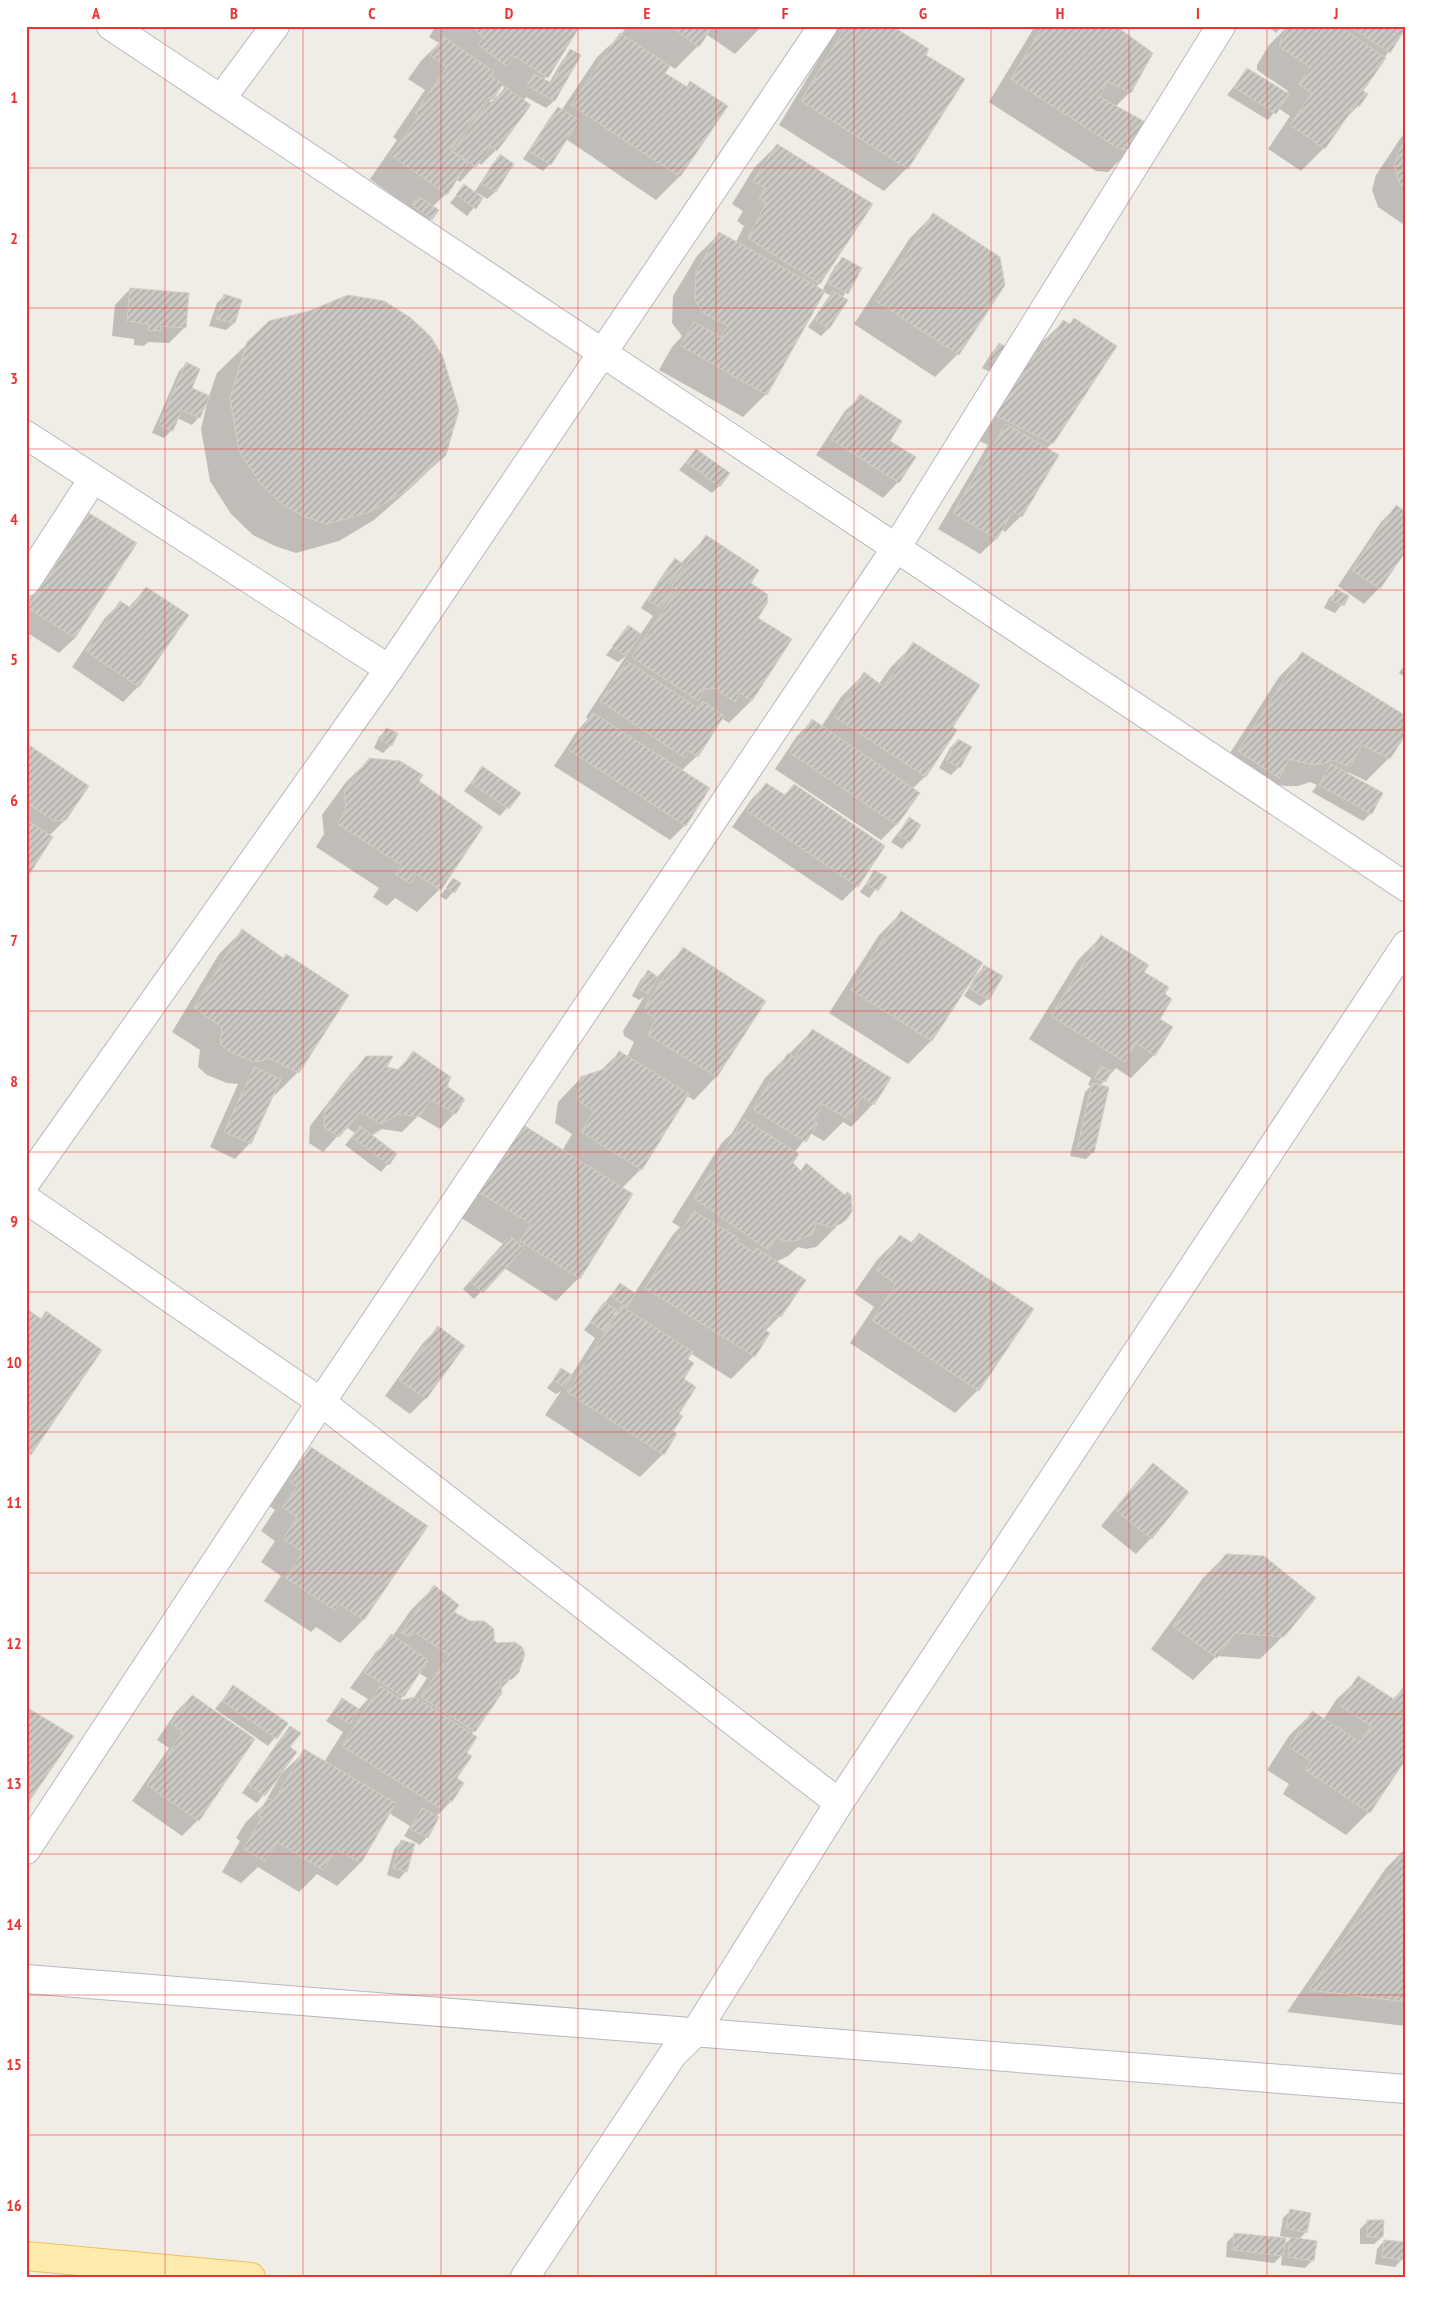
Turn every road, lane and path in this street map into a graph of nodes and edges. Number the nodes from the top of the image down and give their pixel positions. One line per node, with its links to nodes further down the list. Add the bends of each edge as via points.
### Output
1 (111, 26): 5 (street)
2 (275, 26): 5 (street)
3 (823, 26): 6 (street)
4 (1221, 26): 9 (street)
5 (221, 99): 6 (street)
6 (602, 353): 9 (street); 11 (street)
7 (26, 435): 8 (street)
8 (93, 479): 10 (street); 11 (street)
9 (896, 548): 12 (street); 16 (street)
10 (26, 582)
11 (389, 669): 14 (street)
12 (1406, 887)
13 (1406, 945): 17 (street)
14 (26, 1182)
15 (26, 1199): 16 (street)
16 (321, 1402): 17 (street); 18 (street)
17 (839, 1803): 20 (street)
18 (26, 1850)
19 (26, 1979): 20 (street)
20 (695, 2033): 21 (street); 24 (street, via 673,2054)
21 (1406, 2089)
22 (26, 2256): 23 (main road)
23 (251, 2277)
24 (525, 2277)

